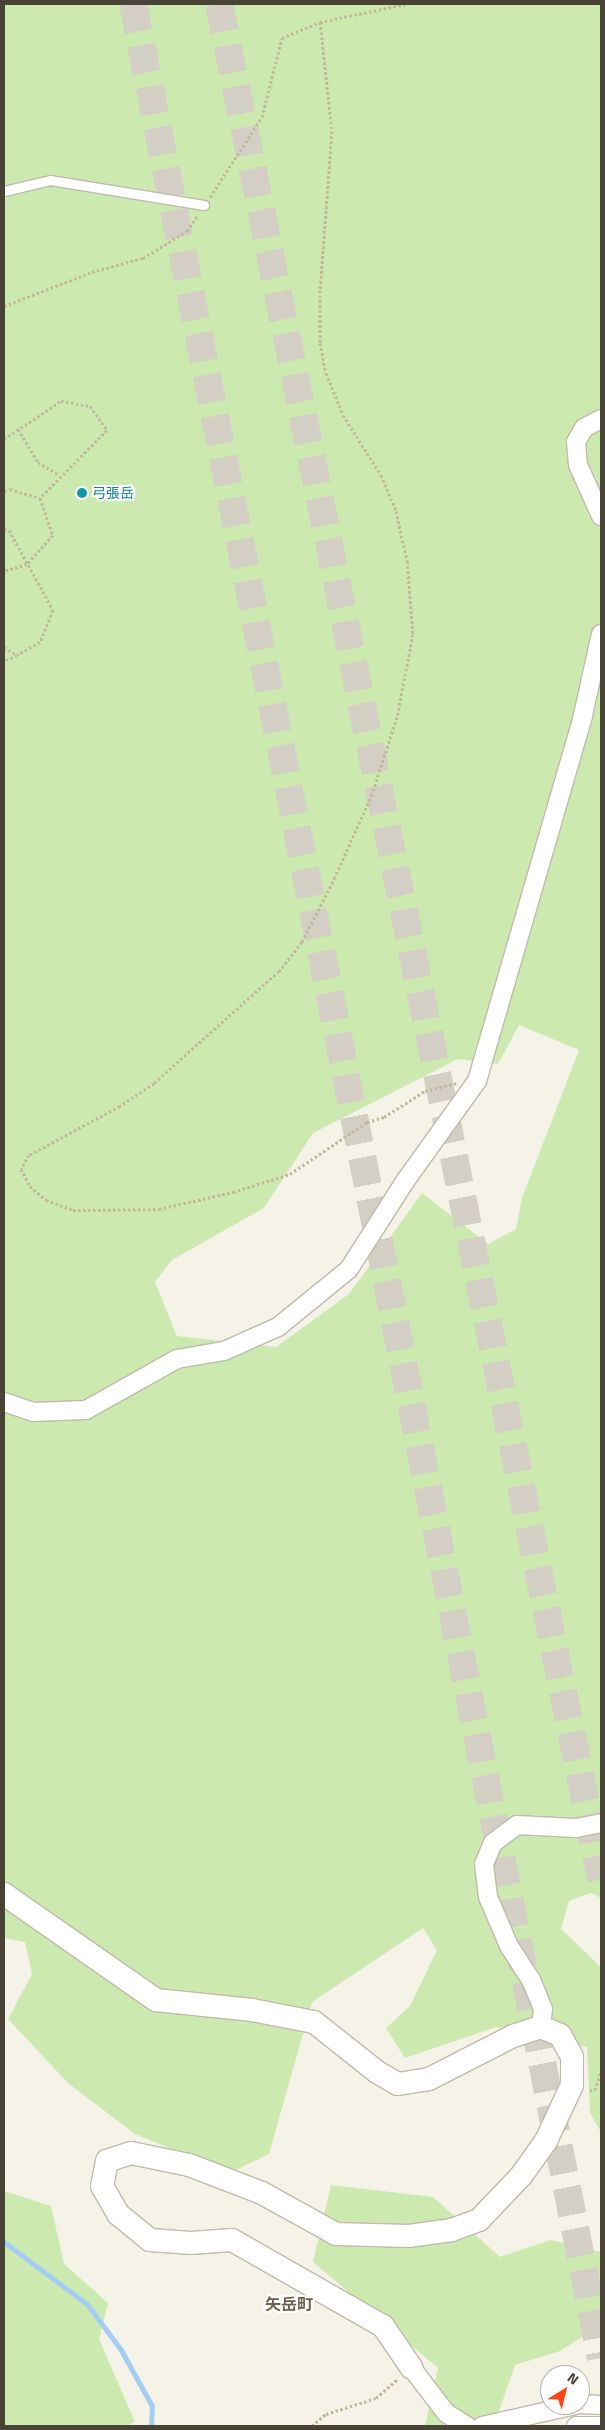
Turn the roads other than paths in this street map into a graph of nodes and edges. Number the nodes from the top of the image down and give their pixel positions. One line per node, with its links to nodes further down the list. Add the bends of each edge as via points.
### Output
1 (4, 191): 2 (lane, via 50,180)
2 (204, 205)
3 (601, 419): 4 (street, via 584,428 576,442 578,465)
4 (601, 516)
5 (601, 634): 6 (street, via 582,715 477,1081 406,1180 349,1269 278,1327 224,1351 177,1359 86,1410 33,1412)
6 (4, 1402)
7 (601, 1823): 9 (street, via 576,1828 518,1825 493,1843 484,1864 488,1896 509,1946 531,1980 544,2009)
8 (4, 1894): 9 (street, via 156,2000 252,2010 314,2022 377,2072 398,2084 429,2079 505,2040)
9 (542, 2027): 10 (street, via 560,2035 572,2058 572,2084 562,2111 522,2176 479,2220 452,2230 408,2236 336,2234 262,2193 189,2165 131,2153 107,2161 102,2186 118,2214 150,2240 191,2243 232,2240 383,2326)
10 (411, 2368): 12 (street, via 446,2413)
11 (540, 2413): 13 (street)
12 (468, 2426)
13 (482, 2426)
14 (576, 2426): 15 (street)
15 (601, 2426)

